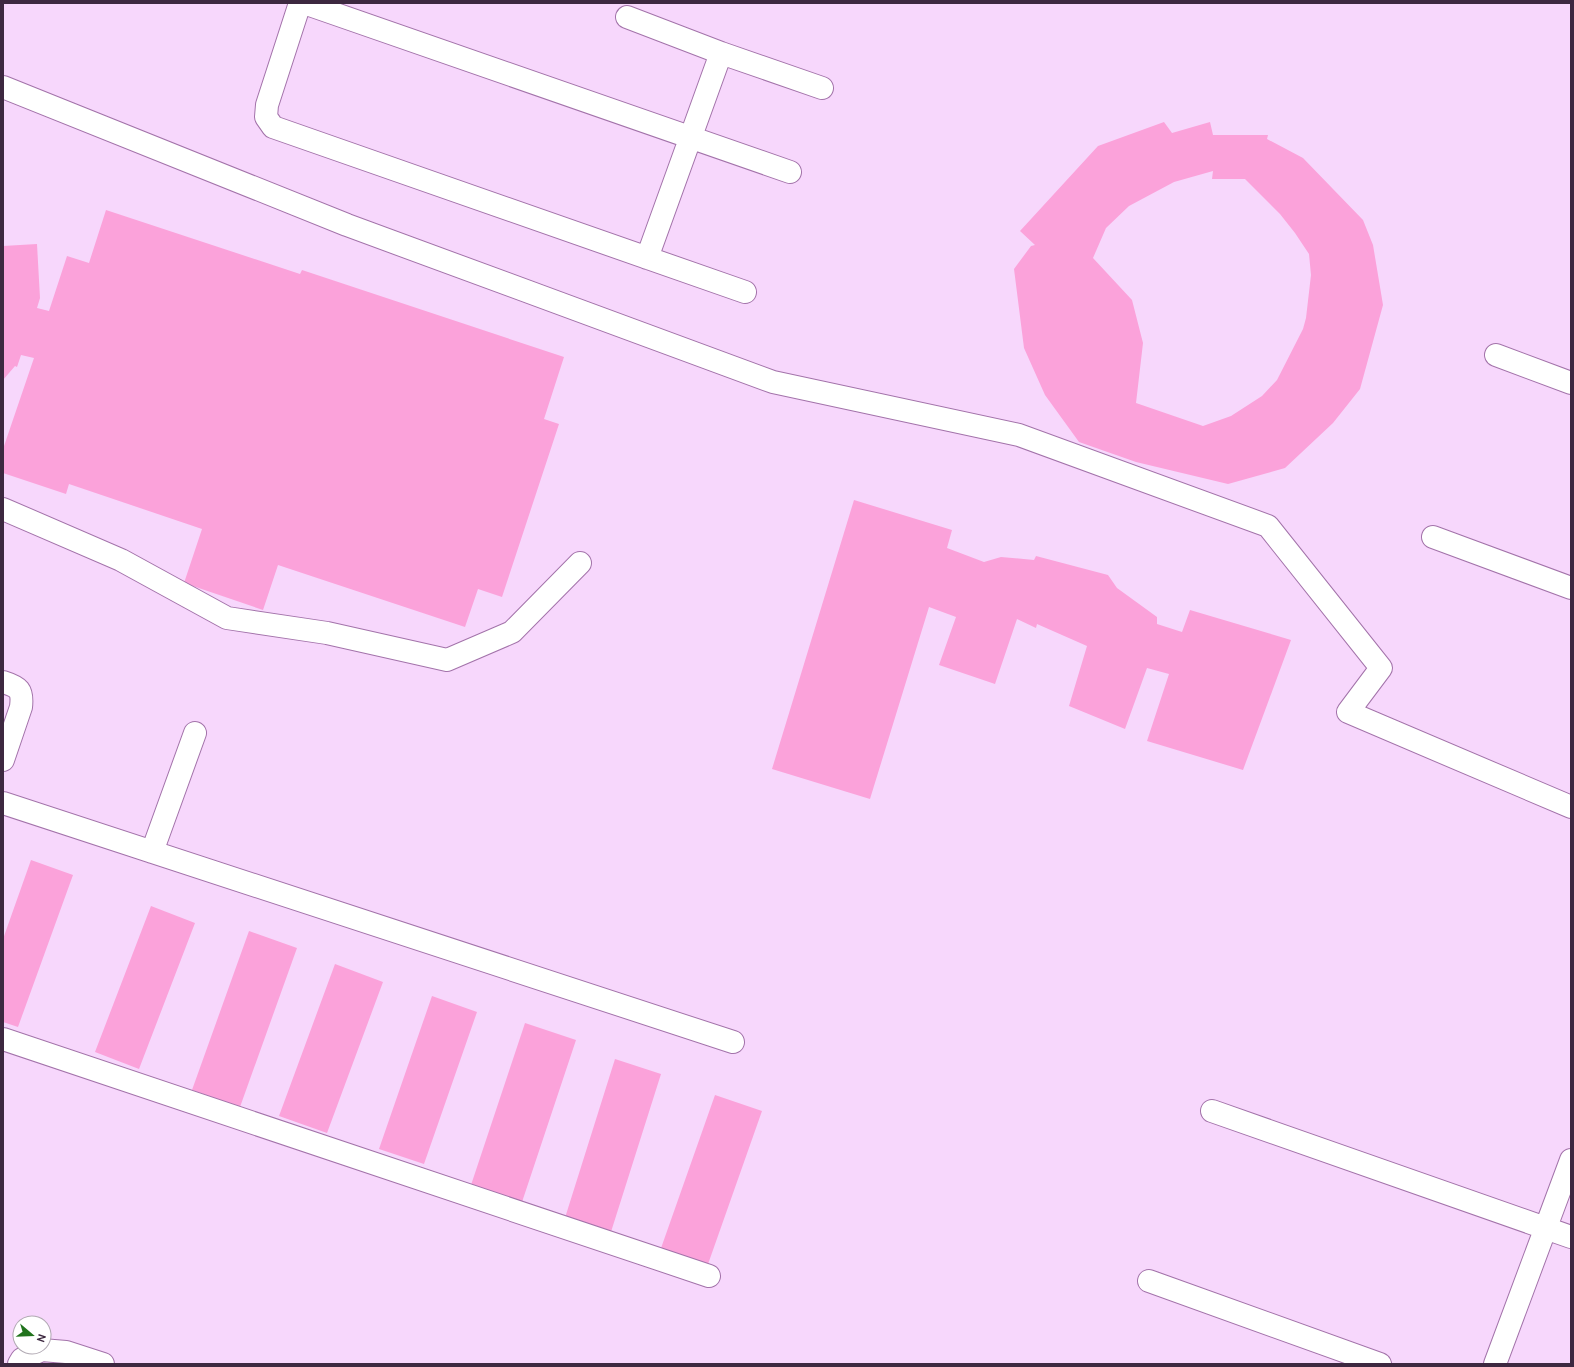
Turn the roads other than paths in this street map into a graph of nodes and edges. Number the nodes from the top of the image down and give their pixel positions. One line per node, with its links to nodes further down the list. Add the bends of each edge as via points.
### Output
1 (300, 3): 9 (street, via 267,105 266,117 273,127)
2 (304, 3): 7 (street)
3 (627, 17): 4 (street)
4 (721, 52): 6 (street); 7 (street)
5 (3, 87): 21 (street, via 347,225 773,382 1019,435 1268,526 1381,668 1348,712)
6 (822, 88)
7 (689, 137): 8 (street); 9 (street)
8 (790, 172)
9 (647, 258): 10 (street)
10 (745, 292)
11 (1496, 355): 12 (street)
12 (1571, 383)
13 (3, 509): 15 (street, via 121,560 227,618 327,633 447,660 512,632)
14 (1433, 537): 16 (street)
15 (580, 563)
16 (1571, 588)
17 (3, 682): 19 (street, via 20,690 22,698)
18 (195, 733): 22 (street)
19 (3, 760)
20 (3, 803): 22 (street)
21 (1571, 807)
22 (152, 852): 24 (street)
23 (3, 1039): 29 (street)
24 (733, 1042)
25 (1212, 1111): 27 (street)
26 (1571, 1160): 27 (street)
27 (1545, 1228): 28 (street); 34 (street)
28 (1571, 1237)
29 (709, 1276)
30 (1149, 1281): 33 (street)
31 (19, 1364): 32 (street, via 22,1359 42,1350 66,1352)
32 (103, 1364)
33 (1380, 1364)
34 (1495, 1364)

